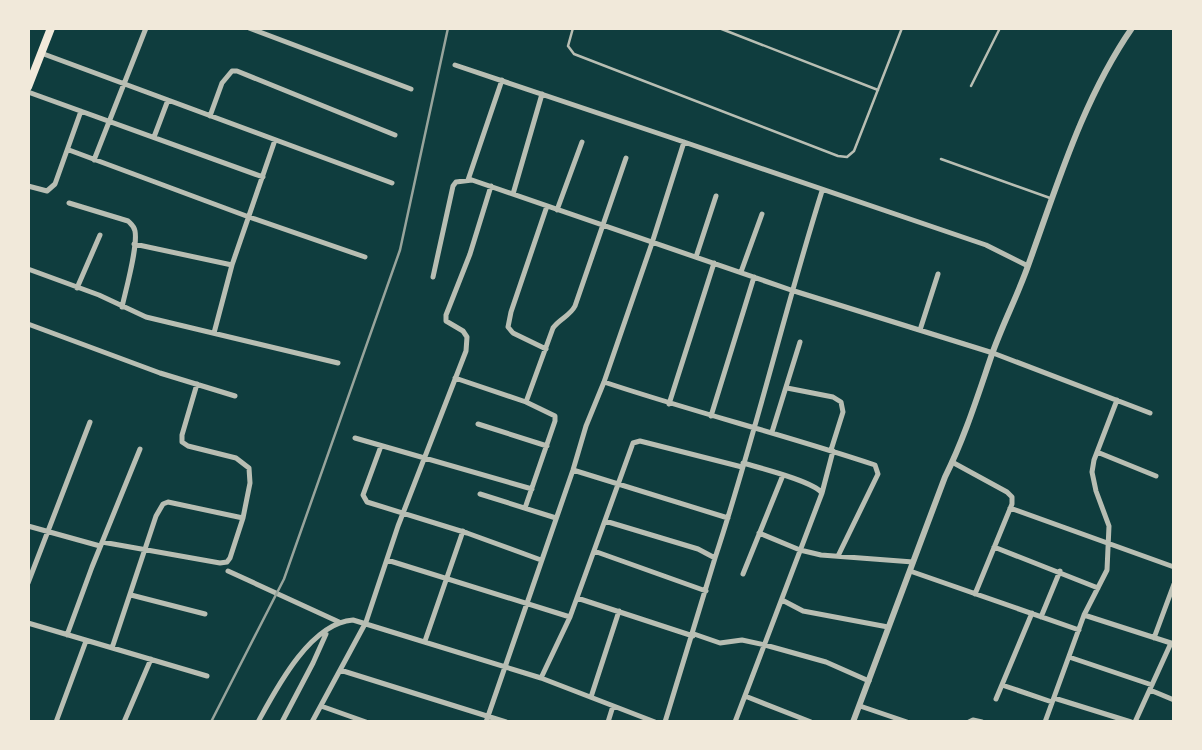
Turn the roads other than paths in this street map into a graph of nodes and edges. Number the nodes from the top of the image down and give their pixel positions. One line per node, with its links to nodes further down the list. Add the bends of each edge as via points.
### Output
1 (51, 28): 11 (main road)
2 (146, 28): 14 (street)
3 (249, 28): 10 (street)
4 (278, 28): 10 (street)
5 (573, 28): 18 (lane, via 568,46 574,54 838,156 853,154)
6 (719, 28): 18 (lane)
7 (902, 28): 18 (lane)
8 (1000, 28): 15 (lane)
9 (1132, 28): 41 (street, via 1090,103)
10 (274, 37): 16 (street)
11 (41, 53): 14 (street); 17 (main road)
12 (455, 65): 13 (street)
13 (502, 80): 19 (street); 34 (street)
14 (123, 84): 20 (street); 23 (street)
15 (971, 86)
16 (411, 89)
17 (28, 90): 21 (street)
18 (878, 90)
19 (542, 94): 28 (street); 39 (street)
20 (168, 100): 22 (street); 25 (street)
21 (82, 111): 23 (street); 29 (street)
22 (209, 116): 24 (street, via 225,76 236,71); 26 (street)
23 (108, 120): 25 (street); 32 (street)
24 (395, 135)
25 (154, 137): 33 (street)
26 (275, 140): 33 (street); 35 (street)
27 (582, 142): 44 (street)
28 (684, 142): 38 (street); 49 (street)
29 (69, 150): 32 (street); 36 (street, via 52,188)
30 (626, 158): 47 (street)
31 (941, 159): 41 (lane)
32 (93, 160): 46 (street)
33 (262, 177): 46 (street)
34 (468, 180): 37 (street); 59 (street, via 453,186)
35 (392, 183)
36 (28, 186)
37 (491, 186): 39 (street); 71 (street, via 446,315 446,321 467,337)
38 (822, 191): 55 (street, via 986,245); 62 (street)
39 (513, 194): 43 (street)
40 (716, 195): 52 (street)
41 (1052, 199): 55 (street)
42 (69, 204): 50 (street, via 128,222 135,231)
43 (547, 206): 44 (street); 68 (street, via 508,327)
44 (557, 210): 47 (street)
45 (762, 214): 57 (street)
46 (249, 217): 51 (street); 54 (street)
47 (603, 227): 49 (street); 68 (street, via 575,306 555,325)
48 (100, 235): 61 (street)
49 (652, 243): 52 (street); 72 (street)
50 (134, 244): 54 (street); 63 (street)
51 (365, 257)
52 (696, 257): 53 (street)
53 (714, 262): 57 (street); 78 (street)
54 (232, 265): 66 (street)
55 (1028, 266): 69 (street)
56 (28, 269): 61 (street)
57 (741, 272): 60 (street)
58 (938, 274): 65 (street)
59 (433, 277)
60 (754, 277): 62 (street); 80 (street)
61 (78, 288): 63 (street)
62 (791, 290): 65 (street); 83 (street)
63 (122, 307): 66 (street)
64 (28, 324): 73 (street)
65 (920, 330): 69 (street)
66 (214, 332): 70 (street)
67 (800, 342): 74 (street)
68 (546, 349): 77 (street)
69 (993, 353): 76 (street); 92 (street)
70 (338, 363)
71 (455, 378): 77 (street); 91 (street)
72 (604, 382): 78 (street); 94 (street)
73 (197, 384): 75 (street); 104 (street, via 182,442 236,458 249,468)
74 (787, 388): 84 (street); 89 (street, via 841,402 844,412)
75 (235, 396)
76 (1116, 400): 79 (street); 90 (street)
77 (526, 402): 87 (street, via 555,416)
78 (669, 404): 80 (street)
79 (1150, 413)
80 (711, 416): 83 (street)
81 (90, 422): 109 (street)
82 (478, 424): 87 (street)
83 (753, 429): 84 (street); 93 (street)
84 (772, 432): 89 (street)
85 (355, 438): 86 (street)
86 (381, 446): 91 (street); 103 (street, via 364,499)
87 (547, 446): 98 (street)
88 (140, 449): 112 (street)
89 (832, 451): 99 (street); 118 (street, via 875,465 878,471)
90 (1097, 452): 96 (street); 113 (street, via 1092,472 1108,520)
91 (424, 459): 98 (street); 103 (street)
92 (952, 462): 102 (street, via 1010,494); 122 (street)
93 (743, 465): 95 (street); 97 (street, via 636,441); 106 (street)
94 (573, 470): 97 (street); 105 (street)
95 (783, 475): 99 (street); 111 (street)
96 (1156, 476)
97 (618, 485): 106 (street); 107 (street)
98 (532, 489): 101 (street)
99 (822, 493): 115 (street)
100 (480, 494): 101 (street)
101 (525, 508): 105 (street)
102 (1010, 508): 113 (street); 114 (street)
103 (403, 514): 110 (street); 120 (street)
104 (243, 518): 116 (street, via 227,562); 116 (street, via 168,502 159,510)
105 (556, 518): 121 (street)
106 (728, 518): 119 (street)
107 (605, 520): 117 (street); 119 (street)
108 (28, 526): 109 (street)
109 (48, 531): 112 (street); 129 (street)
110 (463, 531): 121 (street); 128 (street)
111 (760, 533): 115 (street); 127 (street)
112 (101, 545): 116 (street); 150 (street)
113 (1110, 545): 123 (street); 131 (street, via 1107,570)
114 (994, 547): 126 (street); 133 (street)
115 (800, 550): 118 (street); 136 (street)
116 (145, 551): 134 (street)
117 (594, 551): 132 (street); 135 (street)
118 (838, 556): 122 (street)
119 (715, 558): 132 (street)
120 (387, 560): 128 (street); 145 (street)
121 (541, 560): 137 (street)
122 (913, 562): 125 (street)
123 (1174, 567)
124 (228, 571): 144 (street)
125 (910, 571): 133 (street); 147 (street)
126 (1060, 571): 131 (street); 143 (street)
127 (743, 574)
128 (446, 579): 137 (street); 154 (street)
129 (28, 583)
130 (1174, 584): 152 (street)
131 (1098, 588): 141 (street)
132 (706, 591): 151 (street)
133 (975, 594): 140 (street)
134 (131, 595): 139 (street); 157 (street)
135 (577, 598): 138 (street); 142 (street)
136 (782, 600): 147 (street, via 803,611); 156 (street)
137 (526, 603): 142 (street); 160 (street)
138 (619, 611): 151 (street); 168 (street)
139 (205, 614)
140 (1032, 614): 143 (street); 165 (street)
141 (1084, 615): 148 (street); 152 (street)
142 (570, 617): 163 (street)
143 (1041, 617): 148 (street)
144 (340, 622): 145 (street); 149 (street)
145 (366, 622): 154 (street); 161 (street)
146 (28, 623): 150 (street)
147 (888, 627): 164 (street)
148 (1079, 630): 158 (street)
149 (327, 631): 179 (street, via 289,667); 180 (street)
150 (67, 635): 153 (street)
151 (693, 635): 156 (street, via 720,643 742,640); 187 (street)
152 (1154, 638): 155 (street)
153 (86, 640): 157 (street); 177 (street)
154 (425, 641): 160 (street)
155 (1173, 644): 166 (street)
156 (765, 645): 164 (street, via 826,662); 167 (street)
157 (112, 648): 159 (street)
158 (1069, 657): 166 (street); 170 (street)
159 (151, 659): 162 (street); 178 (street)
160 (506, 667): 163 (street); 176 (street)
161 (340, 670): 172 (street); 176 (street)
162 (207, 676)
163 (541, 678): 168 (street)
164 (869, 681): 174 (street)
165 (1002, 685): 169 (street); 170 (street)
166 (1151, 688): 171 (street); 195 (street)
167 (745, 696): 188 (street); 189 (street)
168 (591, 697): 173 (street)
169 (996, 699)
170 (1053, 700): 194 (street); 195 (street)
171 (1174, 700)
172 (321, 706): 175 (street); 181 (street)
173 (614, 706): 185 (street); 186 (street)
174 (860, 706): 190 (street); 191 (street)
175 (340, 713): 182 (street); 183 (street)
176 (487, 719): 184 (street)
177 (56, 722)
178 (124, 722)
179 (258, 722)
180 (282, 722)
181 (312, 722)
182 (336, 722)
183 (366, 722)
184 (506, 722)
185 (608, 722)
186 (655, 722)
187 (665, 722)
188 (735, 722)
189 (811, 722)
190 (853, 722)
191 (907, 722)
192 (969, 722): 193 (street)
193 (982, 722)
194 (1045, 722)
195 (1133, 722)

